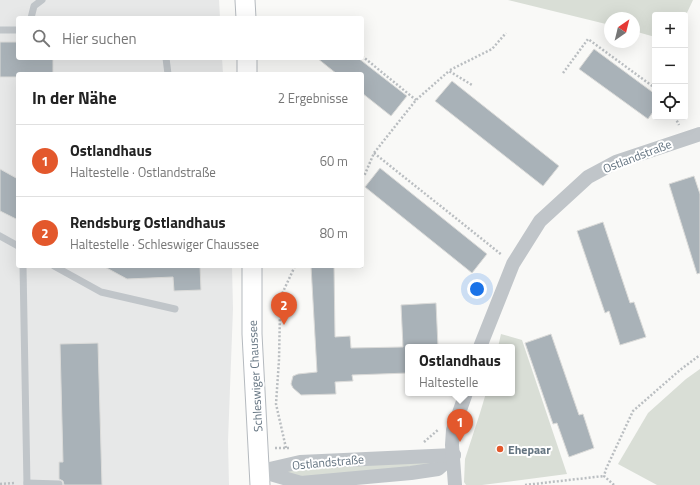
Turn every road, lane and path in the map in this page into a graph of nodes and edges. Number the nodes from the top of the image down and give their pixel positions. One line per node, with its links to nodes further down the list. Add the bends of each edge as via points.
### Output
1 (42, 0): 3 (lane, via 34,6)
2 (245, 0): 4 (main road)
3 (32, 16)
4 (246, 16)
5 (0, 30): 6 (lane)
6 (16, 30)
7 (506, 33): 11 (path, via 492,49)
8 (364, 58): 17 (path)
9 (166, 60): 12 (lane)
10 (247, 60): 13 (main road)
11 (449, 71): 15 (path); 17 (path)
12 (168, 72)
13 (247, 72)
14 (563, 74): 16 (path, via 588,39)
15 (472, 85)
16 (652, 86)
17 (416, 100): 21 (path)
18 (676, 120): 19 (path)
19 (680, 129)
20 (700, 134): 31 (street, Ostlandstraße, via 616,162 588,177 540,220 513,264)
21 (374, 153): 22 (path); 25 (path)
22 (364, 175)
23 (0, 236): 24 (lane)
24 (16, 245)
25 (505, 257)
26 (23, 268): 43 (lane)
27 (58, 268): 30 (lane, via 101,292)
28 (252, 268): 36 (main road, Schleswiger Chaussee, via 252,334)
29 (294, 268): 37 (path, via 282,294 280,312 276,404)
30 (175, 309)
31 (481, 344)
32 (700, 355): 40 (path, via 633,411)
33 (465, 396): 39 (street, via 453,430)
34 (440, 428): 35 (path)
35 (418, 444)
36 (258, 448): 37 (path); 41 (main road, Schleswiger Chaussee)
37 (286, 448): 38 (path)
38 (294, 448)
39 (454, 455): 41 (street, Ostlandstraße, via 300,462); 41 (street, Ostlandstraße, via 438,469 411,473 303,483); 45 (street)
40 (604, 476): 46 (path); 47 (path)
41 (260, 478)
42 (0, 484): 43 (path)
43 (27, 484): 44 (lane)
44 (59, 484)
45 (455, 485)
46 (525, 485)
47 (614, 485)

